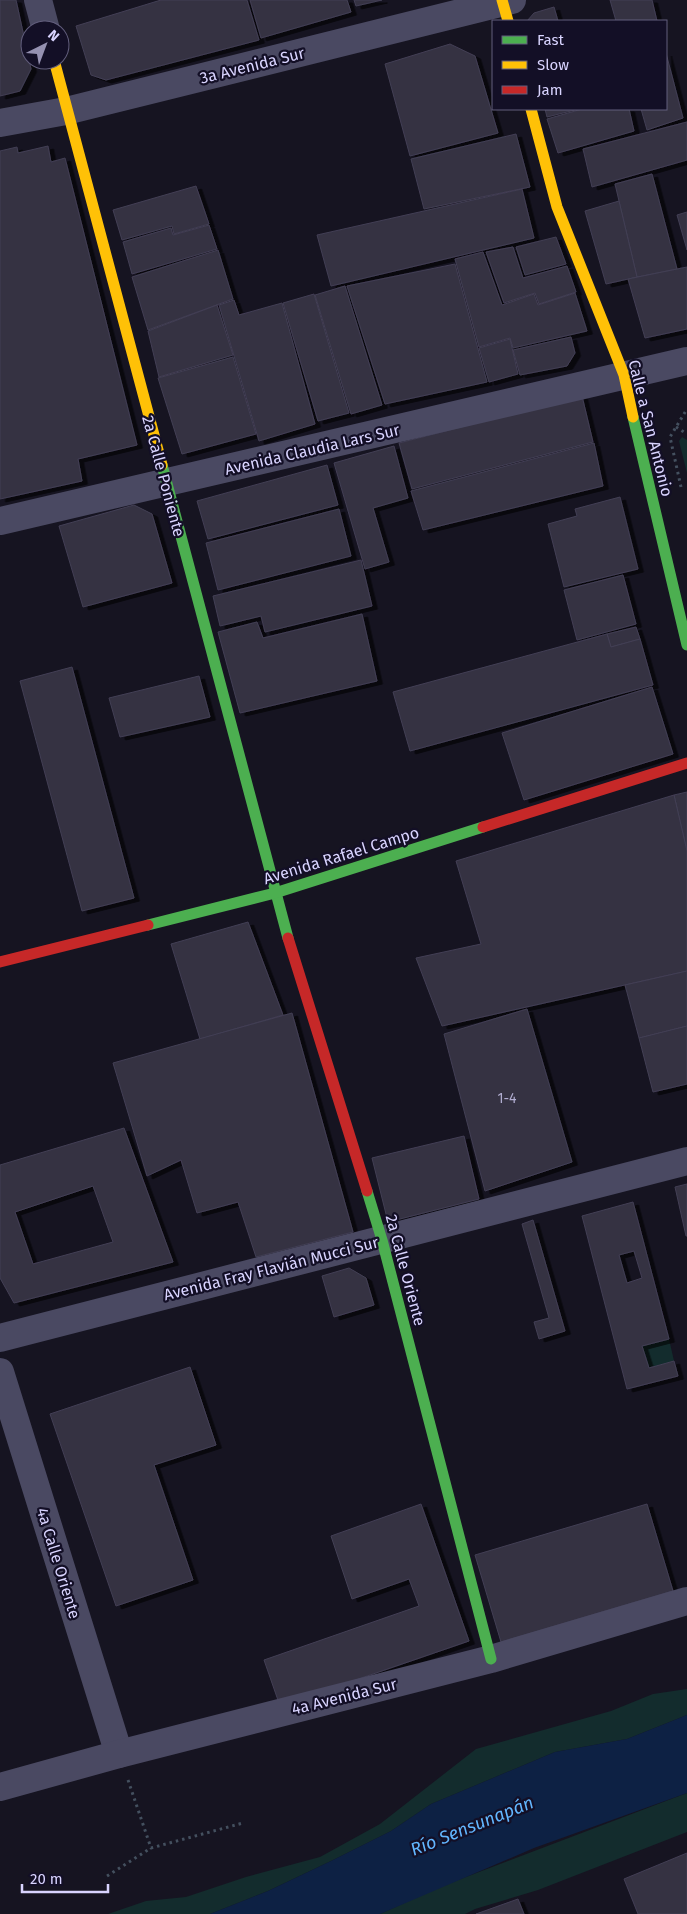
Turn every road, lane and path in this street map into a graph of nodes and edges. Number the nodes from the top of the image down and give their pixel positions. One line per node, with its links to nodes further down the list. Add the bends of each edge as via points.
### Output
1 (38, 0): 3 (street)
2 (506, 6): 6 (street, 3a Avenida Sur)
3 (43, 20)
4 (56, 70): 6 (street, 2a Calle Poniente)
5 (531, 110): 9 (street, Calle a San Antonio, via 558,207)
6 (66, 111): 7 (street, 3a Avenida Sur); 13 (street, 2a Calle Poniente)
7 (0, 123)
8 (687, 361): 9 (street, Avenida Claudia Lars Sur)
9 (624, 375): 13 (street, Avenida Claudia Lars Sur); 16 (street, Calle a San Antonio)
10 (687, 409): 11 (path)
11 (676, 427): 12 (path); 14 (path, via 670,436)
12 (687, 434)
13 (166, 483): 15 (street, Avenida Claudia Lars Sur); 18 (street, 2a Calle Poniente)
14 (683, 495)
15 (0, 521)
16 (687, 646)
17 (687, 764): 18 (street, Avenida Rafael Campo)
18 (275, 893): 19 (street, Avenida Rafael Campo); 21 (street, 2a Calle Oriente)
19 (0, 962)
20 (687, 1161): 21 (street, Avenida Fray Flavián Mucci Sur)
21 (382, 1240): 22 (street, Avenida Fray Flavián Mucci Sur); 25 (street, 2a Calle Oriente)
22 (0, 1338)
23 (0, 1372): 26 (street, 4a Calle Oriente)
24 (687, 1602): 25 (street, 4a Avenida Sur)
25 (492, 1659): 26 (street, 4a Avenida Sur)
26 (119, 1754): 27 (street, 4a Avenida Sur); 29 (path)
27 (0, 1787)
28 (243, 1824): 29 (path)
29 (151, 1848): 30 (path)
30 (107, 1876)

